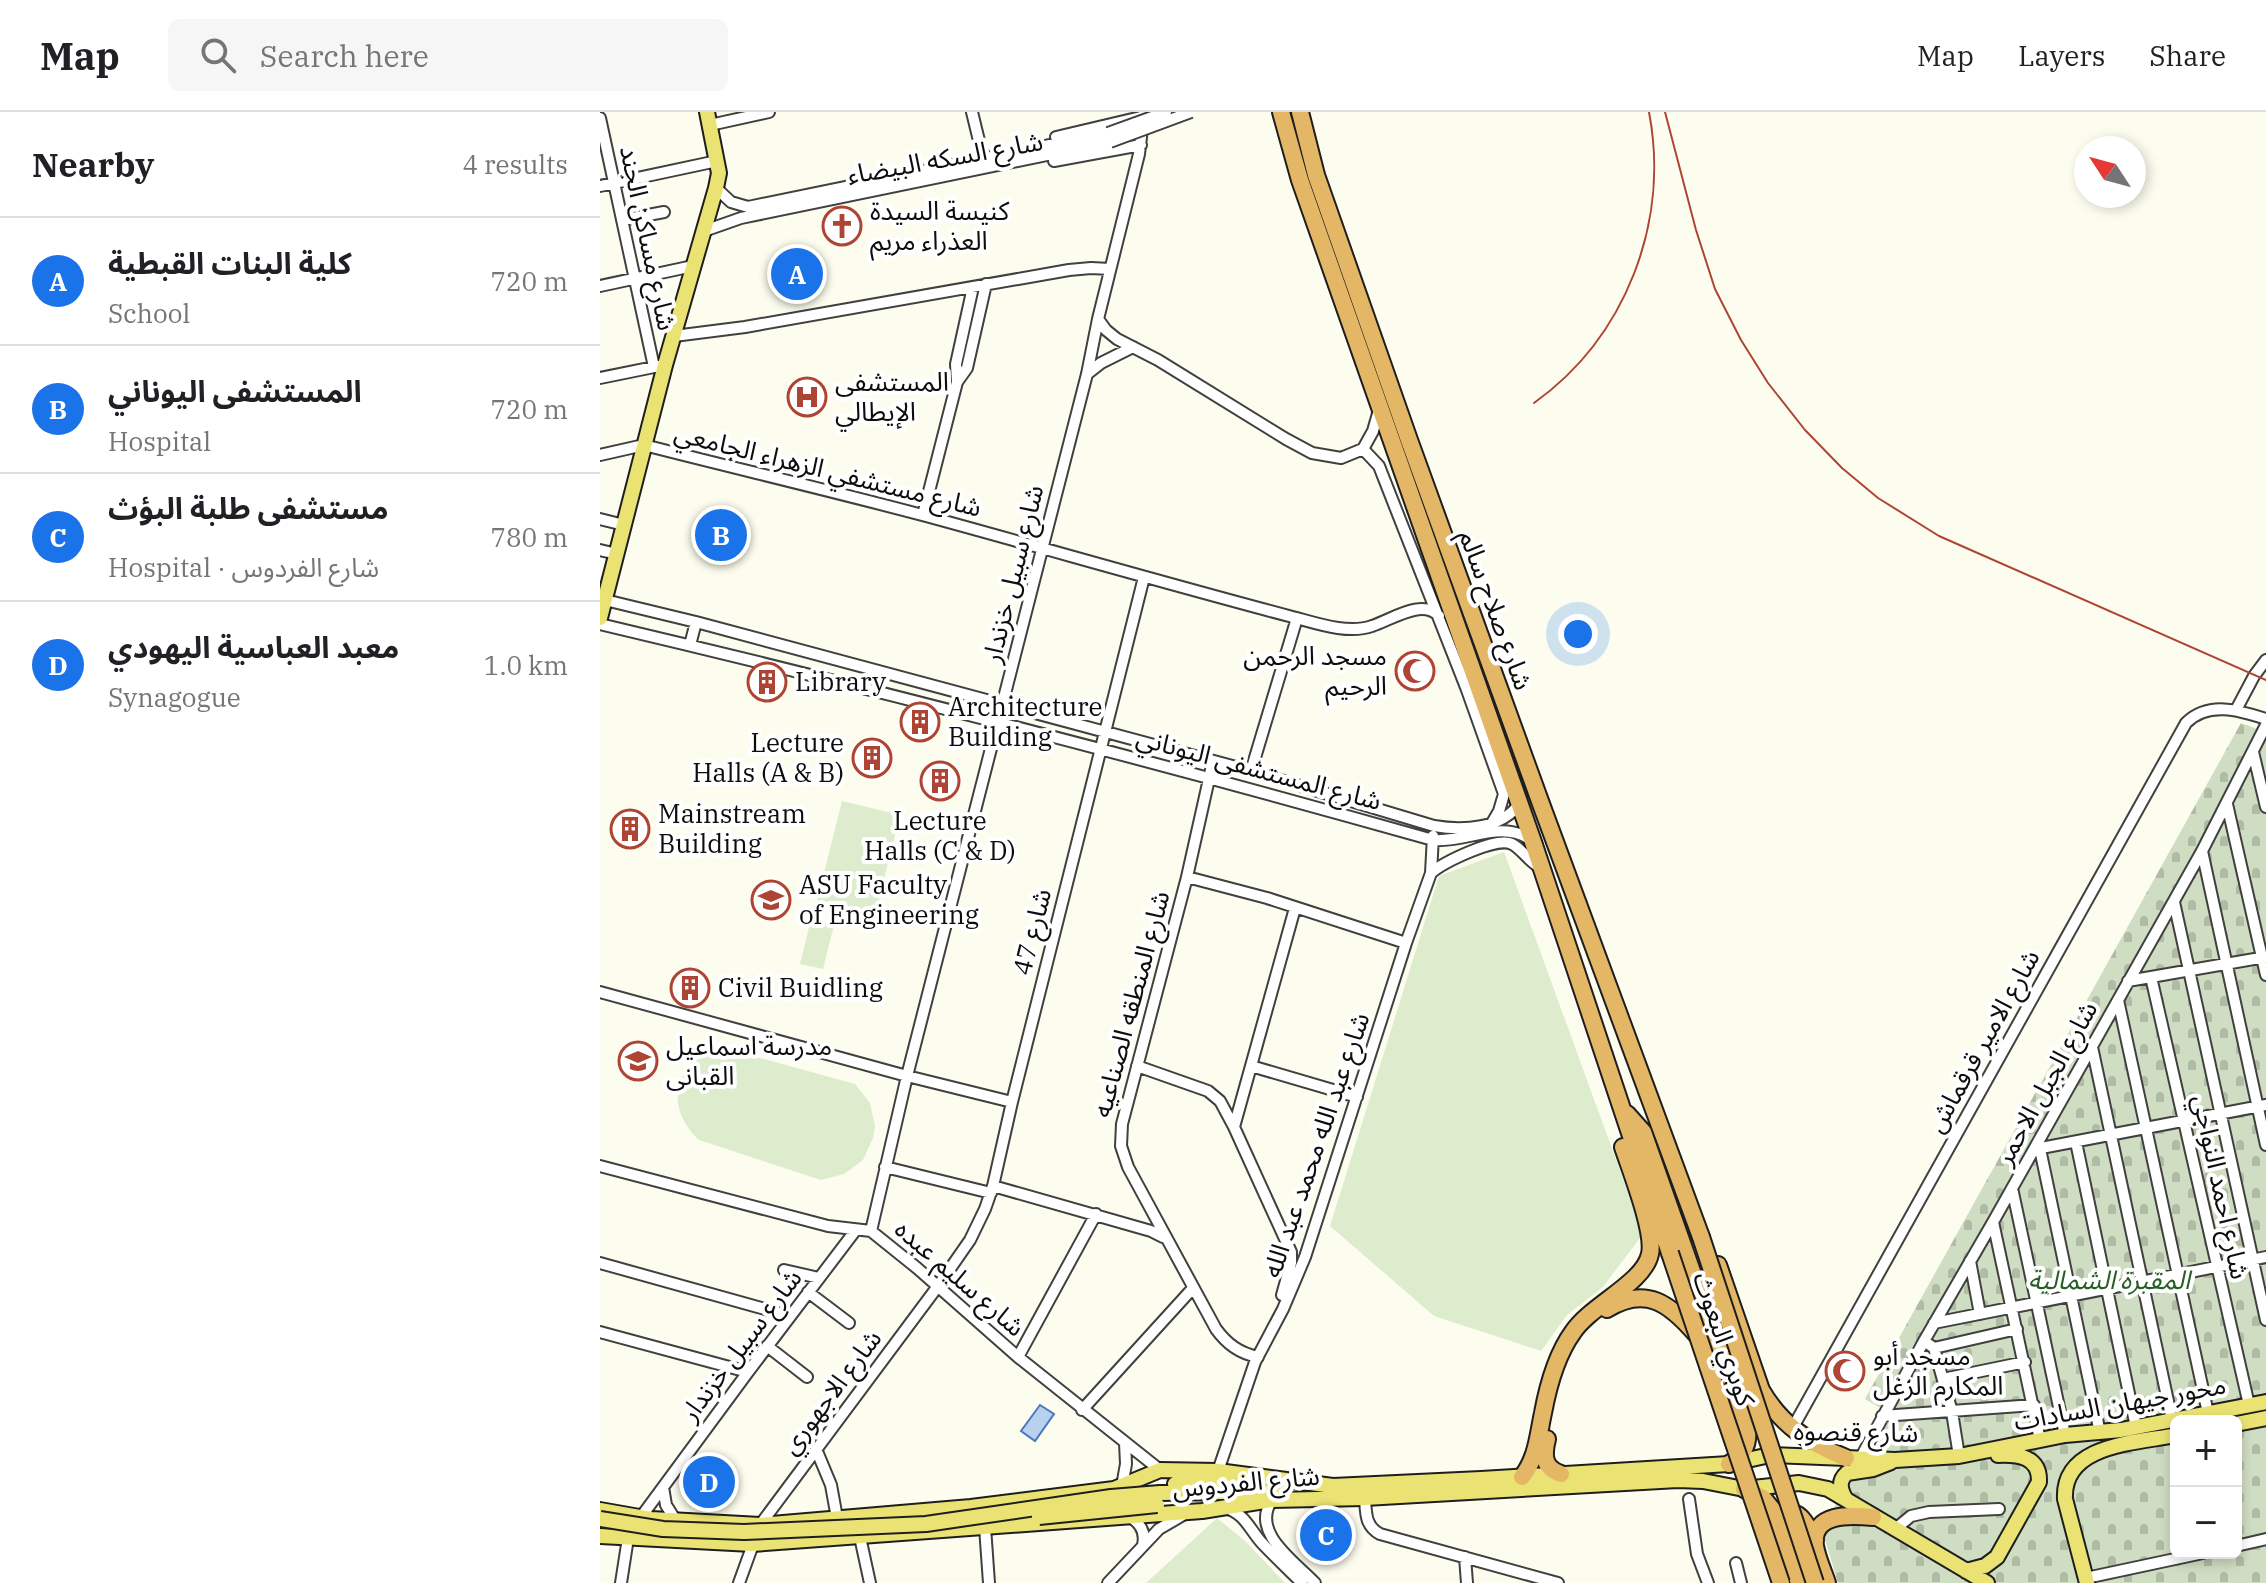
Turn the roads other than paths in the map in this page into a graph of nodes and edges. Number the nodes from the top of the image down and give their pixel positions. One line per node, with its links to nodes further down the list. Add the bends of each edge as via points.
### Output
1 (769, 112): 10 (street)
2 (972, 112): 13 (street)
3 (1104, 112): 11 (street)
4 (1166, 112): 11 (street, bridge)
5 (1191, 112): 11 (street, bridge)
6 (1281, 112): 34 (highway, شارع صلاح سالم)
7 (1300, 112): 97 (highway, شارع صلاح سالم, via 1316,175 1409,440)
8 (1144, 114): 11 (street, شارع السكه البيضاء); 12 (street, شارع سبيل خزندار)
9 (600, 118): 15 (street, شارع مساكن الجند)
10 (708, 118): 14 (main road)
11 (1109, 133): 13 (street, شارع السكه البيضاء); 17 (street)
12 (1141, 145): 17 (street, شارع السكه البيضاء, via 812,205); 22 (street, شارع سبيل خزندار)
13 (982, 153): 17 (street, شارع السكه البيضاء, via 824,186)
14 (717, 174): 15 (street); 17 (street, via 731,202 748,207); 20 (main road)
15 (614, 183): 16 (street); 19 (street, شارع مساكن الجند)
16 (600, 186)
17 (806, 199): 20 (street)
18 (664, 212): 19 (street)
19 (622, 220): 23 (street, شارع مساكن الجند)
20 (704, 231): 21 (main road)
21 (693, 266): 23 (street); 28 (main road)
22 (1110, 269): 24 (street, via 1082,268); 27 (street, شارع سبيل خزندار)
23 (635, 279): 25 (street); 30 (street, شارع مساكن الجند)
24 (986, 284): 26 (street); 33 (street, via 967,368)
25 (600, 286)
26 (973, 287): 28 (street); 33 (street)
27 (1098, 319): 29 (street, via 1111,335); 31 (street, شارع سبيل خزندار)
28 (674, 336): 30 (main road)
29 (1133, 347): 31 (street); 36 (street, via 1312,453 1341,458)
30 (659, 366): 32 (street); 35 (main road)
31 (1087, 374): 42 (street, شارع سبيل خزندار)
32 (600, 378)
33 (957, 382): 39 (street)
34 (1379, 408): 36 (street); 38 (highway, شارع صلاح سالم)
35 (644, 445): 37 (street); 39 (street, شارع مستشفي الزهراء الجامعي); 41 (main road)
36 (1367, 453): 38 (street); 46 (street, via 1379,466)
37 (600, 455)
38 (1400, 460): 66 (highway, شارع صلاح سالم)
39 (923, 515): 42 (street, شارع مستشفي الزهراء الجامعي)
40 (600, 519): 41 (street)
41 (624, 525): 44 (main road)
42 (1042, 549): 45 (street, شارع مستشفي الزهراء الجامعي); 55 (street, شارع سبيل خزندار)
43 (600, 550): 44 (street)
44 (617, 554): 47 (main road)
45 (1144, 577): 50 (street, شارع مستشفي الزهراء الجامعي); 60 (street, شارع 47)
46 (1425, 584): 48 (street); 49 (street)
47 (602, 608): 51 (street, شارع المستشفى اليوناني)
48 (1418, 609): 49 (street); 50 (street, شارع مستشفي الزهراء الجامعي, via 1361,629)
49 (1439, 616): 69 (street, via 1504,794)
50 (1297, 618): 64 (street)
51 (696, 622): 53 (street); 55 (street, شارع المستشفى اليوناني)
52 (600, 624): 53 (street, شارع المستشفى اليوناني)
53 (690, 645): 58 (street, شارع المستشفى اليوناني)
54 (2266, 660): 56 (street)
55 (1003, 705): 58 (street, شارع سبيل خزندار); 60 (street, شارع المستشفى اليوناني)
56 (2236, 710): 57 (street); 162 (street, شارع الامير قرقماش, via 2206,709 2179,733)
57 (2266, 719)
58 (999, 722): 61 (street, شارع المستشفى اليوناني); 91 (street, شارع سبيل خزندار)
59 (2266, 725): 62 (street, شارع الجبل الاحمر)
60 (1106, 732): 61 (street, شارع 47); 63 (street, شارع المستشفى اليوناني)
61 (1101, 749): 65 (street, شارع المستشفى اليوناني); 93 (street, شارع 47)
62 (2253, 752): 67 (street, شارع الجبل الاحمر); 68 (street)
63 (1213, 761): 64 (street, شارع المستشفى اليوناني); 65 (street, شارع المنطقه الصناعيه)
64 (1251, 771): 70 (street, شارع المستشفى اليوناني)
65 (1210, 777): 71 (street, شارع المستشفى اليوناني); 76 (street, شارع المنطقه الصناعيه)
66 (1520, 803): 69 (street, شارع المستشفى اليوناني); 72 (highway, شارع صلاح سالم)
67 (2227, 804): 73 (street, شارع الجبل الاحمر); 80 (street)
68 (2266, 807)
69 (1492, 823): 70 (street, شارع المستشفى اليوناني)
70 (1434, 826): 71 (street, شارع عبد الله محمد عبد الله)
71 (1433, 840): 72 (street, شارع المستشفى اليوناني, via 1505,831); 75 (street, شارع عبد الله محمد عبد الله)
72 (1533, 842): 74 (highway, شارع صلاح سالم)
73 (2202, 851): 77 (street, شارع الجبل الاحمر); 81 (street)
74 (1542, 869): 75 (street, via 1505,842 1453,858); 95 (highway, شارع صلاح سالم)
75 (1431, 873): 79 (street, شارع عبد الله محمد عبد الله)
76 (1187, 877): 78 (street); 89 (street, شارع المنطقه الصناعيه)
77 (2174, 902): 82 (street); 85 (street, شارع الجبل الاحمر)
78 (1295, 908): 79 (street); 90 (street)
79 (1406, 943): 92 (street, شارع عبد الله محمد عبد الله)
80 (2264, 957): 81 (street); 83 (street)
81 (2227, 964): 82 (street); 94 (street)
82 (2190, 970): 84 (street); 96 (street)
83 (2266, 975)
84 (2151, 977): 85 (street); 98 (street, شارع احمد النواجي)
85 (2128, 981): 87 (street, شارع الجبل الاحمر)
86 (600, 992): 91 (street)
87 (2118, 1000): 88 (street, شارع الجبل الاحمر); 100 (street)
88 (2092, 1047): 101 (street); 104 (street, شارع الجبل الاحمر)
89 (1137, 1066): 99 (street, via 1208,1091); 113 (street, شارع المنطقه الصناعيه, via 1121,1146)
90 (1251, 1066): 92 (street); 99 (street)
91 (907, 1076): 93 (street); 106 (street, شارع سبيل خزندار)
92 (1357, 1097): 130 (street, شارع عبد الله محمد عبد الله)
93 (1012, 1102): 108 (street, شارع 47)
94 (2262, 1106): 96 (street); 103 (street)
95 (1622, 1110): 138 (highway, كوبري البعوث, bridge); 160 (highway, via 1643,1132); 178 (highway, via 1621,1137 1650,1233 1651,1254 1641,1272 1587,1315 1570,1336 1548,1393 1534,1460)
96 (2221, 1114): 98 (street); 115 (street)
97 (1657, 1121): 153 (highway, via 1683,1161 1761,1390); 228 (highway, كوبري البعوث, bridge, via 1701,1237)
98 (2185, 1121): 100 (street); 118 (street, شارع احمد النواجي)
99 (1234, 1127): 130 (street, via 1291,1252 1280,1300)
100 (2146, 1128): 101 (street); 120 (street)
101 (2111, 1135): 102 (street); 122 (street)
102 (2076, 1142): 104 (street); 125 (street)
103 (2266, 1145)
104 (2036, 1149): 107 (street, شارع الجبل الاحمر); 127 (street)
105 (600, 1166): 111 (street, شارع سليم عبده)
106 (885, 1167): 108 (street); 112 (street, شارع سبيل خزندار)
107 (2012, 1188): 110 (street, شارع الجبل الاحمر); 128 (street)
108 (992, 1189): 109 (street); 123 (street, شارع 47, via 970,1240)
109 (1096, 1214): 113 (street); 141 (street)
110 (1993, 1222): 116 (street, شارع الجبل الاحمر); 129 (street)
111 (855, 1231): 112 (street, شارع سليم عبده); 121 (street, شارع سبيل خزندار)
112 (871, 1231): 123 (street, شارع سليم عبده)
113 (1166, 1239): 124 (street, شارع المنطقه الصناعيه)
114 (2266, 1257): 115 (street)
115 (2253, 1260): 118 (street); 133 (street)
116 (1970, 1261): 131 (street); 135 (street, شارع الجبل الاحمر)
117 (600, 1263): 132 (street)
118 (2216, 1267): 120 (street); 149 (street, شارع احمد النواجي)
119 (784, 1270): 121 (street)
120 (2178, 1275): 122 (street); 152 (street)
121 (819, 1278): 126 (street, شارع سبيل خزندار)
122 (2142, 1282): 125 (street); 154 (street)
123 (938, 1286): 141 (street, شارع سليم عبده); 168 (street, شارع الاجهوري)
124 (1193, 1288): 142 (street, شارع المنطقه الصناعيه, via 1225,1341); 150 (street)
125 (2108, 1289): 127 (street); 159 (street)
126 (808, 1292): 132 (street, شارع سبيل خزندار); 134 (street)
127 (2071, 1296): 128 (street); 164 (street)
128 (2036, 1303): 129 (street); 165 (street)
129 (2012, 1308): 131 (street); 136 (street)
130 (1283, 1309): 142 (street, شارع عبد الله محمد عبد الله)
131 (1980, 1314): 135 (street)
132 (790, 1316): 140 (street, شارع سبيل خزندار)
133 (2266, 1320)
134 (849, 1323)
135 (1934, 1323): 139 (street, شارع الجبل الاحمر)
136 (2017, 1329): 139 (street); 143 (street)
137 (600, 1332): 144 (street)
138 (1697, 1335): 177 (highway, via 1665,1304 1641,1298 1618,1302 1595,1318 1563,1371 1552,1409 1544,1454 1548,1466); 226 (highway, كوبري البعوث, bridge)
139 (1929, 1344): 146 (street); 156 (street, شارع الجبل الاحمر)
140 (767, 1346): 144 (street, شارع سبيل خزندار); 145 (street)
141 (1018, 1357): 150 (street, شارع سليم عبده)
142 (1258, 1357): 175 (street, شارع عبد الله محمد عبد الله)
143 (2025, 1362): 146 (street); 148 (street)
144 (748, 1372): 181 (street, شارع سبيل خزندار)
145 (807, 1377)
146 (1943, 1379): 151 (street)
147 (2266, 1402): 149 (main road, محور جيهان السادات)
148 (2034, 1405): 151 (street); 166 (street)
149 (2249, 1405): 152 (main road, محور جيهان السادات)
150 (1082, 1410): 167 (street, شارع سليم عبده)
151 (1952, 1412): 156 (street); 170 (street)
152 (2208, 1413): 155 (main road, محور جيهان السادات)
153 (1778, 1415): 160 (highway, via 1765,1427); 162 (highway)
154 (2171, 1415)
155 (2203, 1415)
156 (1882, 1416): 171 (street, شارع الجبل الاحمر)
157 (2266, 1418): 158 (main road, محور جيهان السادات)
158 (2242, 1423)
159 (2136, 1427): 161 (main road, محور جيهان السادات); 164 (main road, محور جيهان السادات)
160 (1747, 1428): 173 (highway, via 1745,1449)
161 (2170, 1428)
162 (1792, 1429): 171 (highway)
163 (2170, 1429): 214 (main road, محور جيهان السادات, via 2104,1450 2078,1462 2069,1473 2065,1499)
164 (2100, 1433): 165 (main road, محور جيهان السادات)
165 (2065, 1435): 166 (main road, محور جيهان السادات)
166 (2040, 1440): 169 (main road, محور جيهان السادات)
167 (1125, 1443): 174 (street, شارع سليم عبده); 180 (street)
168 (816, 1449): 195 (street); 199 (street, شارع الاجهوري)
169 (1982, 1452): 170 (main road, شارع قنصوه); 213 (main road, via 2028,1459 2038,1469 2039,1482 1997,1557)
170 (1959, 1456): 172 (main road, شارع قنصوه)
171 (1853, 1459): 172 (main road, شارع قنصوه); 173 (main road, شارع قنصوه, via 1778,1454)
172 (1895, 1460): 184 (main road, via 1847,1473 1840,1487)
173 (1729, 1464): 177 (main road, شارع الفردوس)
174 (1160, 1470): 175 (main road, شارع الفردوس); 180 (main road, شارع الفردوس)
175 (1218, 1471): 176 (main road, شارع الفردوس)
176 (1241, 1474): 179 (main road, شارع الفردوس); 187 (main road, via 1228,1480 1157,1485 1148,1500 1150,1508)
177 (1561, 1474): 178 (main road, شارع الفردوس)
178 (1522, 1477): 179 (main road, شارع الفردوس)
179 (1325, 1485): 187 (main road)
180 (1122, 1486): 195 (main road, شارع الفردوس, via 971,1507)
181 (663, 1487): 193 (street, شارع سبيل خزندار); 197 (street)
182 (1744, 1489): 183 (main road, شارع الفردوس, via 1678,1480); 184 (main road, شارع الفردوس, via 1799,1483); 198 (highway, via 1768,1503)
183 (1365, 1498): 186 (main road, شارع الفردوس); 210 (street, via 1367,1521 1374,1531)
184 (1845, 1498): 194 (main road, شارع الفردوس)
185 (1689, 1499): 224 (street, via 1697,1554)
186 (1272, 1500): 188 (main road, شارع الفردوس); 221 (street, via 1265,1516 1268,1532)
187 (1158, 1504): 188 (main road, via 1206,1502); 191 (main road, شارع الفردوس); 192 (main road, شارع الفردوس); 196 (main road, bridge, via 1111,1497 926,1524 759,1532)
188 (1223, 1507): 191 (main road, شارع الفردوس); 220 (street, via 1245,1520)
189 (1999, 1509): 201 (street, via 1929,1512 1911,1516)
190 (600, 1510): 193 (main road, شارع الفردوس)
191 (1190, 1512): 209 (street, via 1164,1525)
192 (1128, 1516): 200 (main road, شارع الفردوس); 209 (street, via 1142,1529)
193 (641, 1517): 197 (main road, شارع الفردوس)
194 (1873, 1517): 201 (main road, شارع الفردوس); 206 (highway, via 1835,1517 1821,1525)
195 (837, 1518): 199 (main road, شارع الفردوس)
196 (600, 1521)
197 (676, 1521): 199 (main road, شارع الفردوس)
198 (1779, 1521): 206 (highway, via 1788,1512 1798,1514); 227 (highway)
199 (760, 1525): 207 (street, شارع الاجهوري)
200 (985, 1527): 203 (main road, شارع الفردوس); 218 (street)
201 (1894, 1530): 213 (main road, شارع الفردوس)
202 (600, 1536): 204 (main road, شارع الفردوس)
203 (860, 1537): 207 (main road, شارع الفردوس); 217 (street)
204 (628, 1538): 207 (main road, شارع الفردوس); 216 (street)
205 (2266, 1539): 208 (street)
206 (1815, 1540): 229 (highway)
207 (752, 1544): 215 (street, شارع الاجهوري)
208 (2242, 1545)
209 (1142, 1547): 219 (street)
210 (1465, 1557): 222 (street); 223 (street)
211 (2178, 1559): 214 (street)
212 (1736, 1563): 225 (street)
213 (1966, 1571): 230 (main road, شارع الفردوس)
214 (2086, 1581)
215 (741, 1582)
216 (621, 1583)
217 (870, 1583)
218 (989, 1583)
219 (1108, 1583)
220 (1302, 1583)
221 (1315, 1583)
222 (1467, 1583)
223 (1558, 1583)
224 (1708, 1583)
225 (1741, 1583)
226 (1781, 1583)
227 (1799, 1583)
228 (1815, 1583)
229 (1827, 1583)
230 (1987, 1583)

